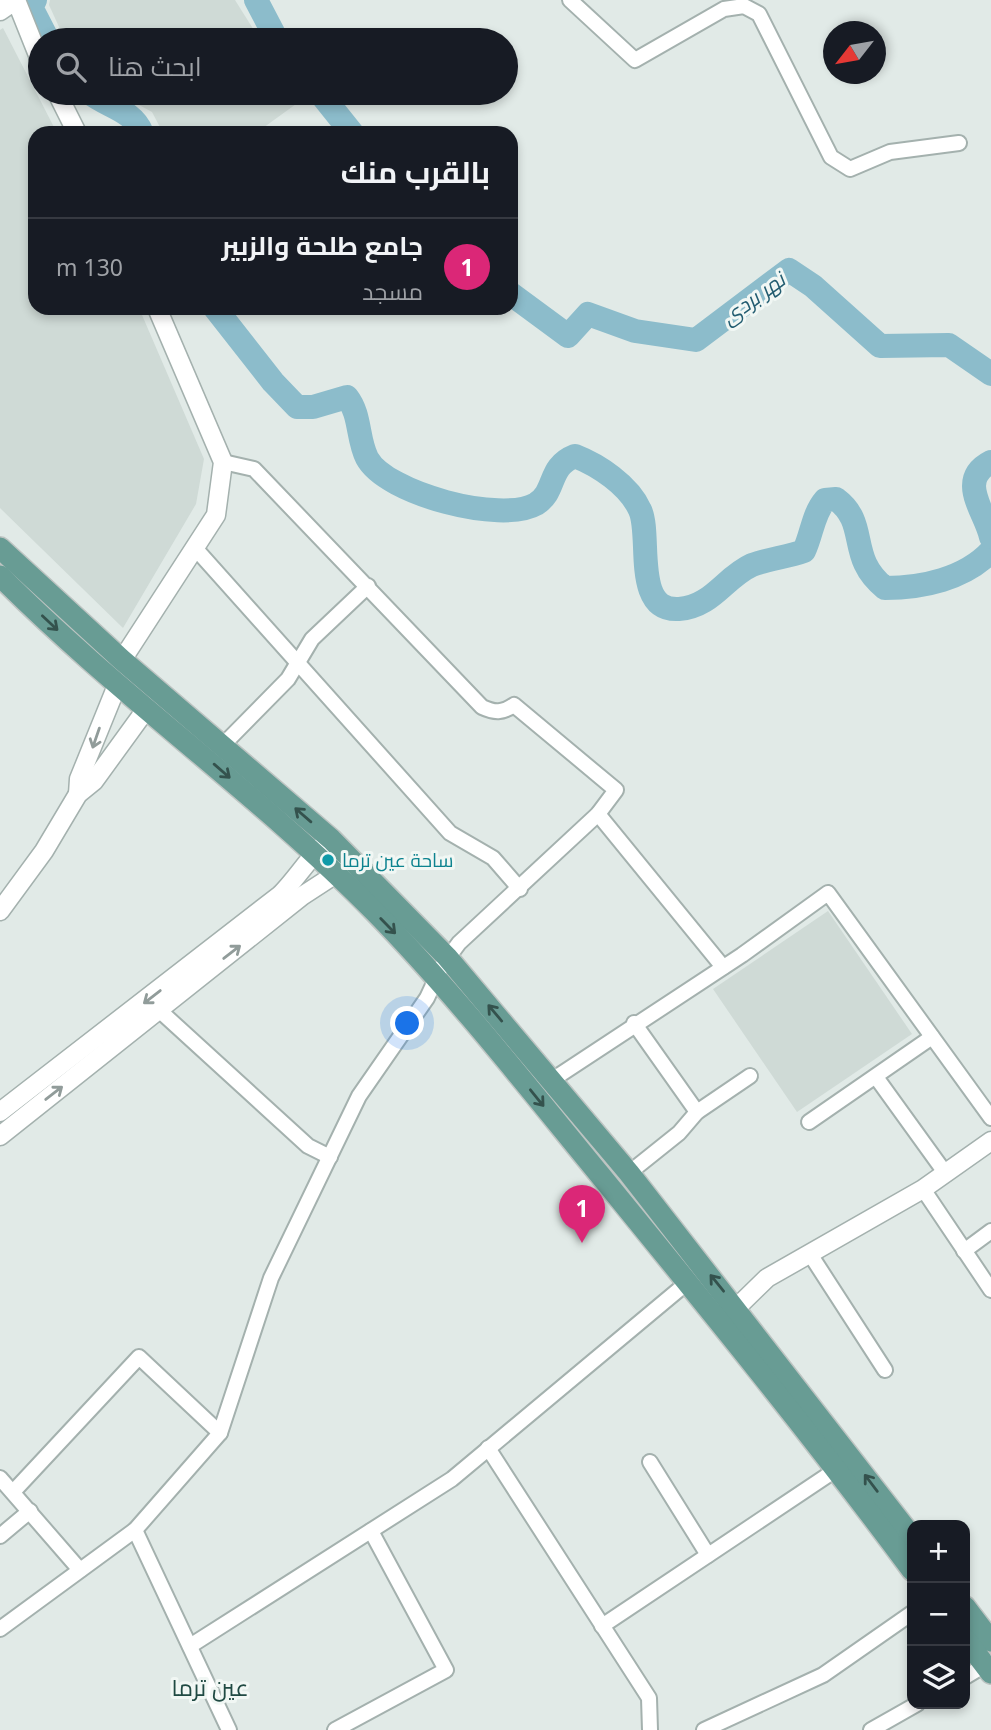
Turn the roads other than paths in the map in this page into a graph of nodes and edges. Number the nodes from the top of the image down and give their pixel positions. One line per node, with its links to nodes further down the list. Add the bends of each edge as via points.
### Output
1 (570, 0): 6 (street, via 635,60 724,9 744,6 759,14 831,157 850,169 890,152)
2 (0, 11): 3 (street, via 16,0)
3 (28, 30)
4 (63, 105): 5 (street)
5 (74, 126)
6 (959, 143)
7 (160, 315): 8 (street)
8 (223, 462): 10 (street, via 216,515); 12 (street, via 254,469)
9 (0, 548): 13 (main road)
10 (195, 548): 13 (street); 14 (street)
11 (0, 576): 15 (main road, one-way to 15)
12 (368, 586): 14 (street, via 312,639); 19 (street, via 482,708 505,711 514,705 616,790)
13 (122, 660): 17 (main road)
14 (299, 662): 17 (street); 24 (street, via 450,833 493,858)
15 (118, 683): 16 (main road); 18 (street, one-way to 18, via 79,779)
16 (147, 708): 18 (street, via 94,781); 21 (main road, one-way to 21)
17 (223, 745): 20 (main road, one-way to 17)
18 (78, 794): 25 (street)
19 (598, 814): 24 (street); 27 (street)
20 (331, 839): 21 (street); 22 (main road)
21 (315, 854): 23 (main road); 35 (street, one-way to 35, via 280,895)
22 (351, 858): 23 (street); 26 (main road)
23 (337, 875): 28 (main road, one-way to 28); 29 (street, one-way to 23, via 302,897)
24 (520, 889): 26 (street)
25 (0, 911)
26 (447, 957): 28 (street); 34 (main road, one-way to 26)
27 (723, 967): 30 (street); 31 (street, via 828,892)
28 (438, 978): 41 (street, via 359,1096); 48 (main road, one-way to 48)
29 (159, 1010): 39 (street, one-way to 29); 41 (street, via 308,1146)
30 (634, 1023): 34 (street); 36 (street)
31 (932, 1037): 33 (street); 37 (street)
32 (750, 1076): 36 (street)
33 (876, 1077): 38 (street); 43 (street)
34 (552, 1080): 42 (main road)
35 (0, 1112)
36 (696, 1112): 42 (street, via 679,1133)
37 (991, 1118)
38 (809, 1122)
39 (0, 1136)
40 (991, 1141): 43 (street)
41 (330, 1157): 53 (street, via 271,1278)
42 (629, 1173): 50 (main road, one-way to 42)
43 (946, 1174): 44 (street)
44 (923, 1189): 46 (street); 47 (street)
45 (991, 1231): 46 (street)
46 (964, 1251): 49 (street)
47 (810, 1254): 50 (street, via 759,1284); 52 (street)
48 (688, 1282): 51 (main road); 54 (street)
49 (991, 1290)
50 (738, 1310): 51 (street); 56 (main road)
51 (721, 1322): 56 (main road)
52 (885, 1370)
53 (220, 1433): 58 (street, via 139,1357); 60 (street)
54 (488, 1448): 61 (street, via 452,1479); 69 (street)
55 (650, 1462): 64 (street)
56 (845, 1463): 62 (main road, one-way to 56); 64 (street); 65 (main road)
57 (0, 1478): 58 (street)
58 (13, 1492): 59 (street)
59 (30, 1511): 63 (street); 66 (street)
60 (135, 1530): 66 (street); 73 (street)
61 (371, 1531): 73 (street); 78 (street, via 446,1670)
62 (907, 1531)
63 (0, 1536)
64 (708, 1555): 69 (street)
65 (907, 1562)
66 (80, 1570): 70 (street)
67 (970, 1613): 71 (main road)
68 (907, 1617): 80 (street, via 823,1675)
69 (602, 1626): 79 (street, via 649,1698)
70 (0, 1629)
71 (991, 1641)
72 (970, 1645): 74 (main road)
73 (190, 1646): 77 (street)
74 (989, 1667): 75 (street)
75 (970, 1675)
76 (908, 1709): 81 (street)
77 (229, 1730)
78 (335, 1730)
79 (650, 1730)
80 (704, 1730)
81 (871, 1730)

